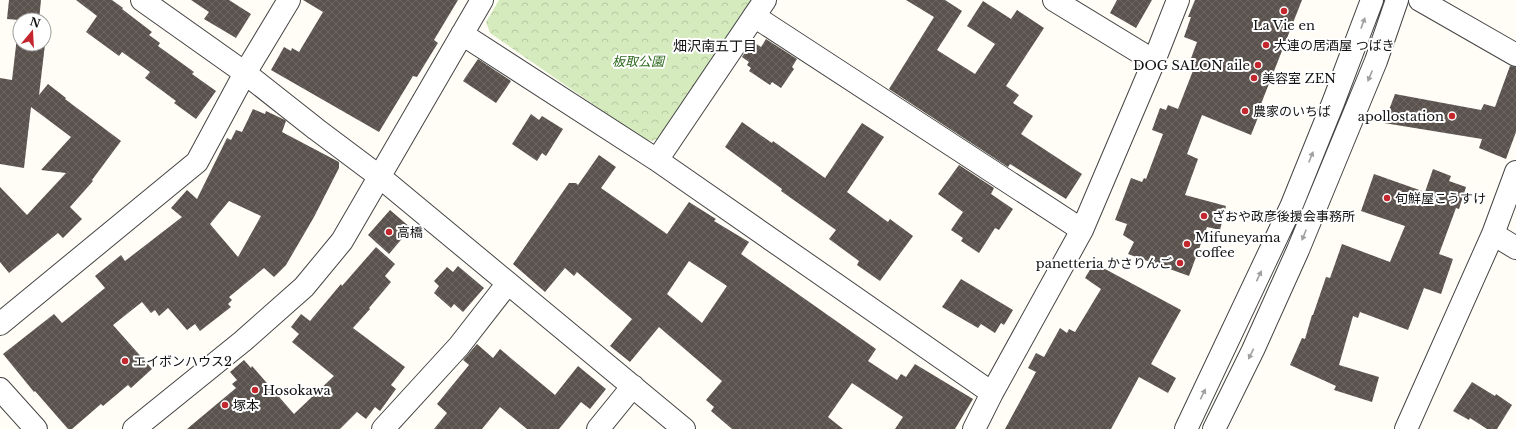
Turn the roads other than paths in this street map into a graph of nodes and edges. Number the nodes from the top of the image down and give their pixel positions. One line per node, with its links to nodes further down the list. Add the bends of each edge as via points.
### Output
1 (142, 0): 13 (street)
2 (289, 0): 13 (street)
3 (482, 0): 10 (street)
4 (1054, 0): 12 (street)
5 (1178, 0): 12 (street)
6 (1372, 0): 31 (street, one-way to 6, via 1291,207)
7 (1397, 0): 32 (street, one-way to 32, via 1376,61 1298,250)
8 (1420, 0): 11 (street)
9 (759, 8): 14 (street); 17 (street)
10 (462, 34): 14 (street); 16 (street)
11 (1516, 55)
12 (1154, 61): 17 (street)
13 (245, 73): 16 (street); 21 (street, via 198,162)
14 (657, 160): 24 (street)
15 (1516, 172): 18 (street)
16 (380, 177): 20 (street); 26 (street, via 342,241 304,287 243,341)
17 (1082, 230): 24 (street)
18 (1493, 234): 19 (street); 33 (street)
19 (1516, 248)
20 (508, 283): 22 (street); 27 (street, via 459,346)
21 (0, 324)
22 (633, 386): 28 (street); 29 (street)
23 (0, 389): 25 (street)
24 (992, 393): 30 (street)
25 (36, 429)
26 (134, 429)
27 (383, 429)
28 (598, 429)
29 (684, 429)
30 (974, 429)
31 (1186, 429)
32 (1214, 429)
33 (1406, 429)

